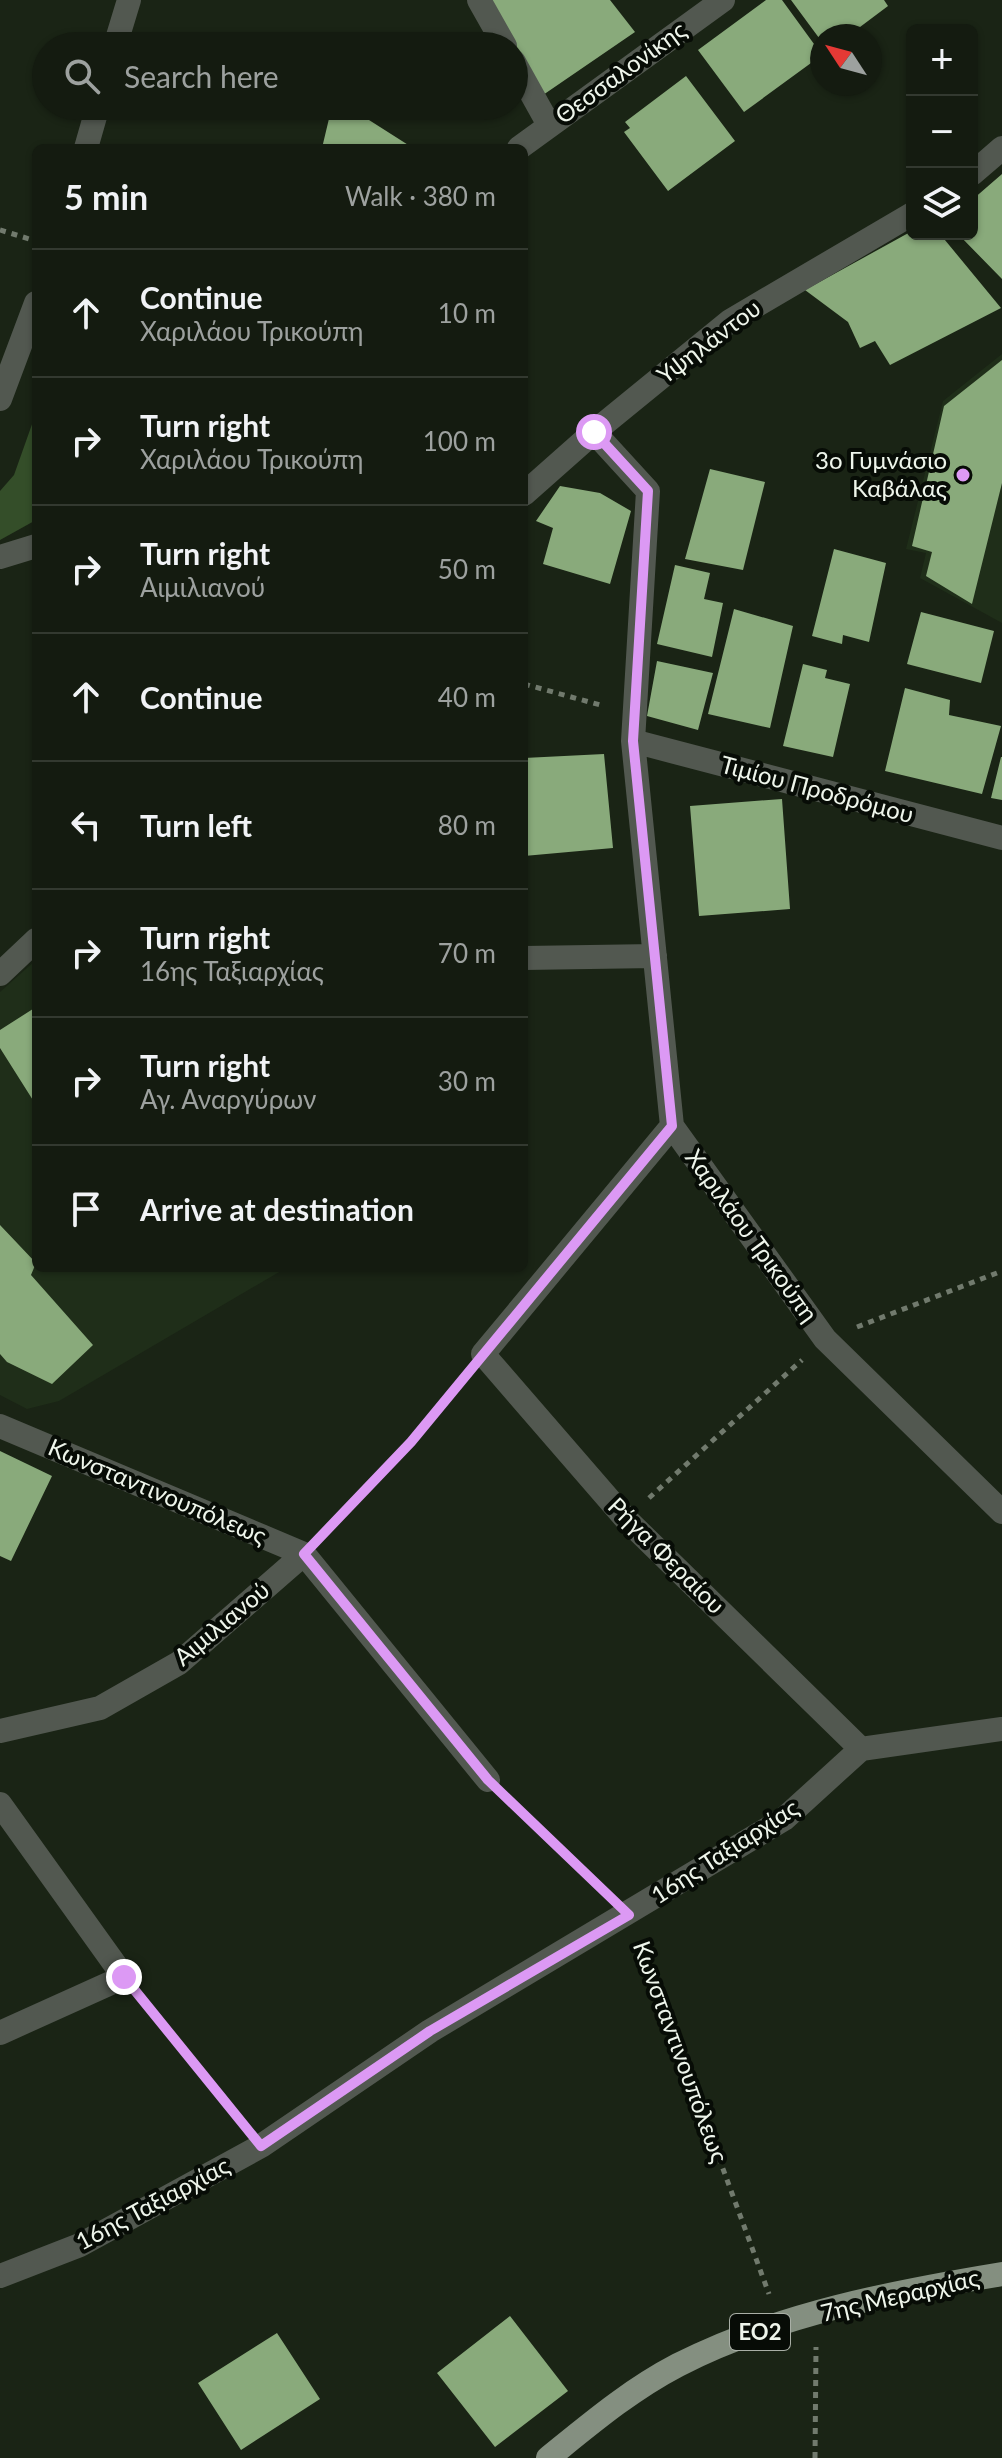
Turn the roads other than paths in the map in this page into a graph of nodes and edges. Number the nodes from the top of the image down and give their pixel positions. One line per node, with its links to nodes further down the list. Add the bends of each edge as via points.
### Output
1 (129, 0): 4 (street)
2 (479, 0): 5 (street)
3 (723, 0): 8 (street, Θεσσαλονίκης)
4 (119, 32)
5 (497, 32)
6 (528, 87): 8 (street)
7 (94, 120): 9 (street)
8 (549, 125): 10 (street, Θεσσαλονίκης)
9 (87, 144)
10 (524, 144)
11 (1002, 148): 12 (street)
12 (978, 169)
13 (906, 218): 16 (street, Υψηλάντου, via 730,321)
14 (32, 314): 15 (street)
15 (0, 399)
16 (594, 432): 17 (street, Υψηλάντου); 20 (street, Χαριλάου Τρικούπη, via 648,491)
17 (528, 490)
18 (32, 547): 19 (street)
19 (0, 557)
20 (633, 741): 21 (street, Τιμίου Προδρόμου); 23 (street, Χαριλάου Τρικούπη)
21 (1002, 838)
22 (32, 944): 25 (street)
23 (655, 956): 24 (street); 26 (street, Χαριλάου Τρικούπη)
24 (528, 958)
25 (0, 974)
26 (672, 1126): 28 (street, Χαριλάου Τρικούπη, via 825,1339); 32 (street, Ρήγα Φεραίου, via 483,1354 626,1519)
27 (0, 1426): 29 (street, Κωνσταντινουπόλεως)
28 (1002, 1512)
29 (304, 1554): 31 (street, Αιμιλιανού, via 179,1663 100,1708); 33 (street, Κωνσταντινουπόλεως)
30 (1002, 1729): 32 (street)
31 (0, 1731)
32 (861, 1749): 37 (street, 16ης Ταξιαρχίας, via 784,1819 430,2031 261,2146 80,2245)
33 (488, 1780)
34 (0, 1804): 35 (street, via 124,1977)
35 (0, 2033)
36 (1002, 2274): 38 (main road, 7ης Μεραρχίας / ΕΟ2, via 916,2288 817,2314 691,2360 638,2388)
37 (0, 2276)
38 (548, 2458)

